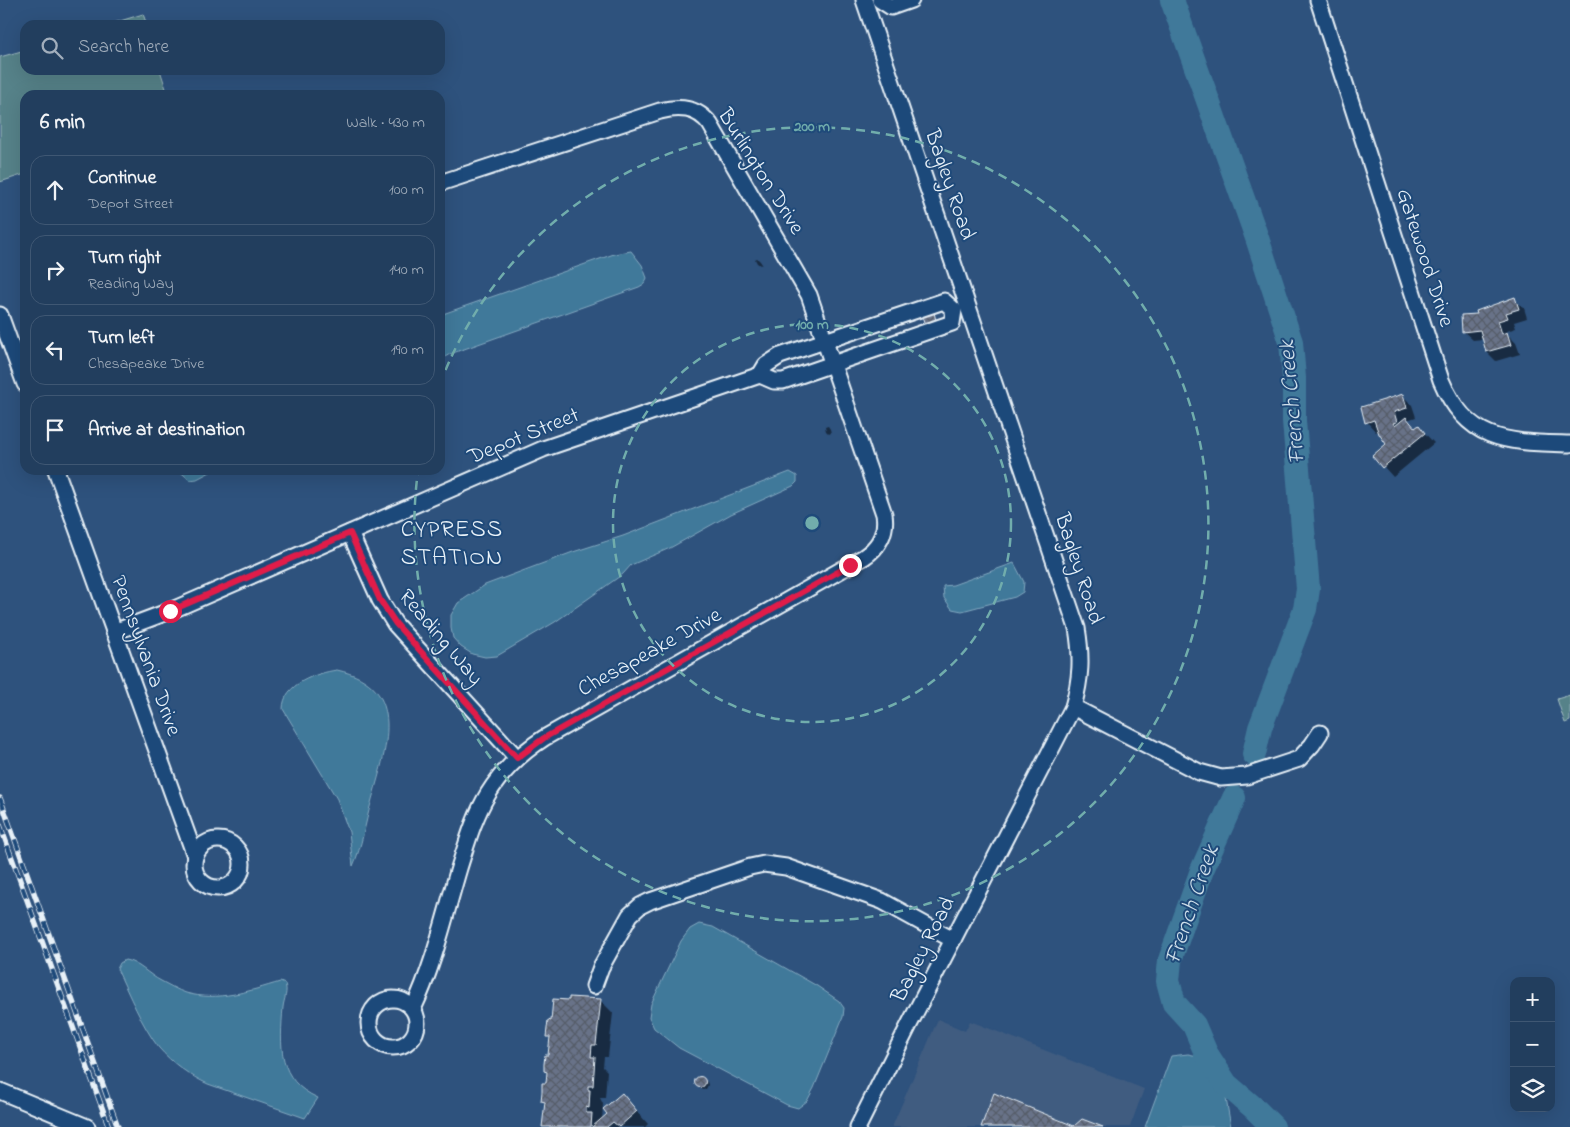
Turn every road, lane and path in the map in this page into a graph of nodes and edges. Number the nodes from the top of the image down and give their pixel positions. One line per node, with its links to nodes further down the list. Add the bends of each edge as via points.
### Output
1 (865, 0): 6 (street, Bagley Road)
2 (880, 0): 3 (street, via 891,7)
3 (912, 0)
4 (1318, 0): 12 (street, Gatewood Drive, via 1447,394 1466,419 1493,436 1526,442)
5 (445, 181): 8 (street, Burlington Drive, via 660,111 692,110 710,124 790,260 809,295)
6 (960, 308): 8 (street, Depot Street, via 944,301); 10 (street, via 952,323); 16 (street, Bagley Road, via 1077,628 1081,662)
7 (0, 315): 9 (street)
8 (825, 341): 10 (street, Burlington Drive); 11 (street, Depot Street, via 780,356 766,365)
9 (20, 356)
10 (832, 364): 11 (street, via 783,381); 18 (street, Chesapeake Drive, via 884,514 884,531 876,547 864,557 544,738)
11 (760, 375): 14 (street, Depot Street, via 544,448)
12 (1570, 444)
13 (58, 475): 15 (street, Pennsylvania Drive)
14 (350, 533): 15 (street, Depot Street); 18 (street, Reading Way, via 380,600 396,624)
15 (114, 632): 19 (street, Pennsylvania Drive)
16 (1073, 707): 17 (street, via 1199,772 1221,778 1247,776 1298,759); 20 (street, Bagley Road)
17 (1320, 733)
18 (517, 758): 22 (street, Chesapeake Drive, via 494,785 476,816 428,972)
19 (195, 856)
20 (953, 940): 21 (street, via 868,896 786,867 764,864 640,906 630,916); 25 (street, Bagley Road)
21 (594, 986)
22 (413, 1009)
23 (0, 1091): 24 (street)
24 (87, 1127)
25 (858, 1127)

